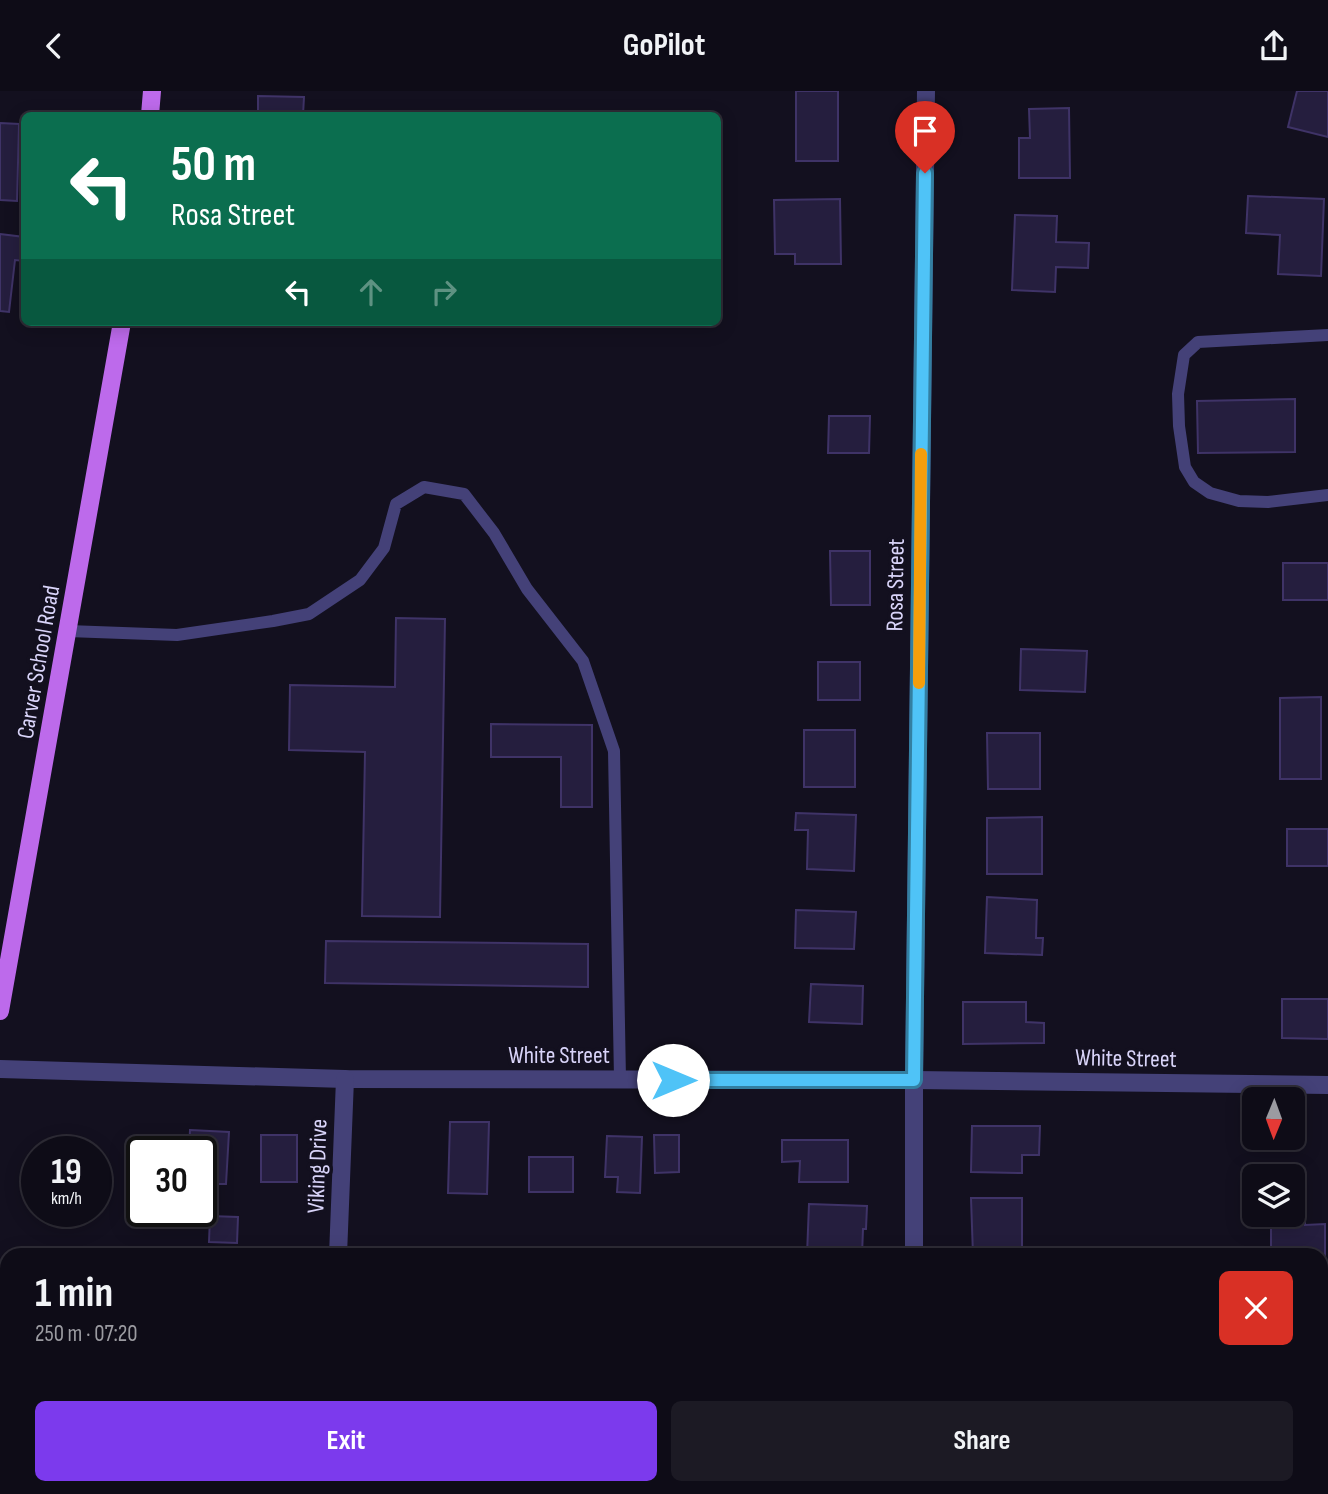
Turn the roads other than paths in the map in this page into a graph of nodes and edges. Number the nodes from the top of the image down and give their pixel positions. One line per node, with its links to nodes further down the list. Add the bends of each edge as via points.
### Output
1 (152, 91): 3 (main road)
2 (926, 91): 12 (street, Rosa Street)
3 (150, 112)
4 (121, 326): 7 (main road, Carver School Road)
5 (1328, 335): 6 (lane, via 1198,342 1184,355 1178,394 1185,467 1194,482 1210,493 1239,502)
6 (1328, 495)
7 (68, 631): 8 (main road, Carver School Road); 11 (lane, via 177,635 309,614 359,580 384,548 396,503 424,487 464,494 495,533 527,589 583,661 614,751)
8 (0, 1011)
9 (0, 1069): 10 (street, White Street)
10 (345, 1079): 11 (street, White Street); 14 (street, Viking Drive)
11 (620, 1079): 12 (street, White Street)
12 (914, 1080): 13 (street, White Street); 15 (street, Rosa Street)
13 (1328, 1085)
14 (338, 1248)
15 (914, 1248)

